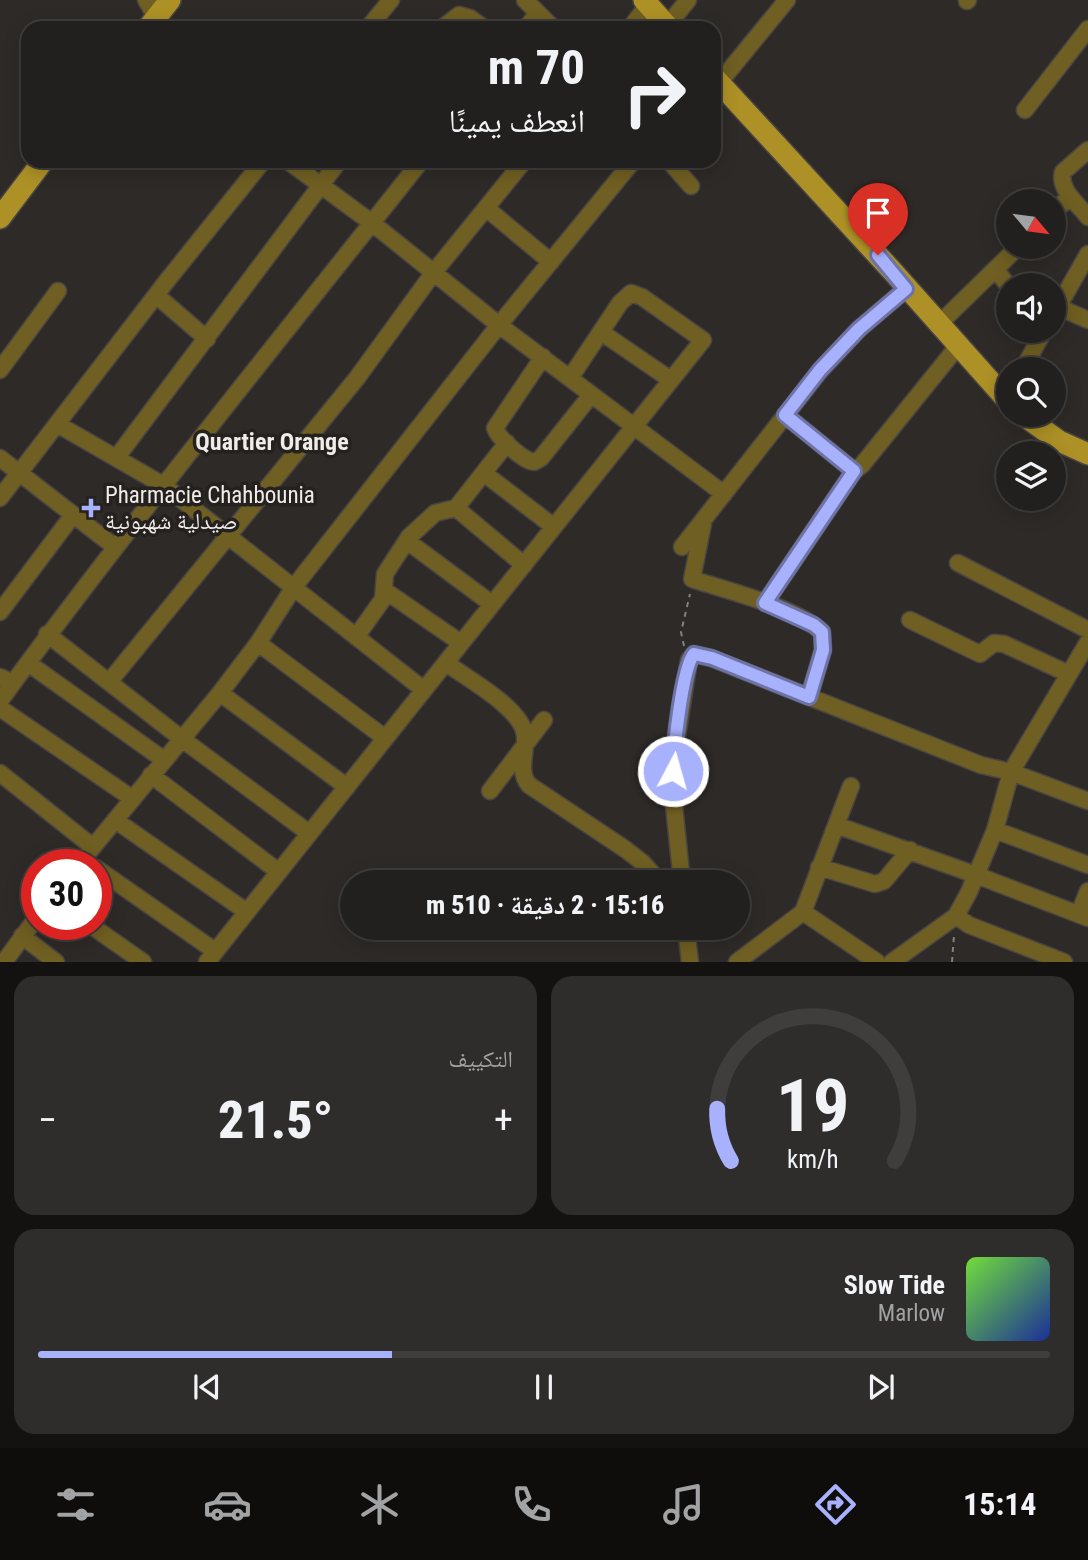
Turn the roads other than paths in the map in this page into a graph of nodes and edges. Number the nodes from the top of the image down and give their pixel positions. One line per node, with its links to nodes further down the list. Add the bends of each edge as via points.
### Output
1 (170, 0): 8 (main road)
2 (391, 0): 9 (street)
3 (525, 0): 7 (street)
4 (688, 0): 16 (street)
5 (787, 0): 18 (street)
6 (646, 2): 14 (street); 15 (main road)
7 (538, 13): 12 (street); 13 (street)
8 (150, 15)
9 (375, 21)
10 (451, 21): 11 (street, via 459,15)
11 (474, 21)
12 (532, 21)
13 (546, 21)
14 (634, 21)
15 (663, 21)
16 (672, 21)
17 (1088, 29): 20 (street)
18 (721, 75)
19 (721, 84): 44 (main road)
20 (1025, 110)
21 (1088, 150): 32 (street, via 1063,172 1062,182)
22 (39, 168): 36 (main road)
23 (257, 168): 47 (street)
24 (298, 168): 30 (street)
25 (334, 168): 30 (street)
26 (415, 168): 37 (street)
27 (518, 168): 34 (street)
28 (627, 168): 40 (street)
29 (675, 168): 31 (street)
30 (321, 185): 37 (street); 53 (street)
31 (691, 186)
32 (1070, 195): 33 (street); 35 (street)
33 (1066, 199)
34 (486, 208): 40 (street); 42 (street)
35 (1088, 217)
36 (0, 218)
37 (372, 223): 42 (street); 74 (street)
38 (1088, 254): 46 (street)
39 (1005, 259): 41 (street)
40 (551, 262): 51 (street)
41 (995, 269): 43 (street); 50 (street)
42 (434, 272): 51 (street); 81 (street, via 357,378)
43 (998, 273)
44 (906, 289): 50 (main road); 61 (street, via 859,329)
45 (58, 291): 56 (street)
46 (1066, 292)
47 (156, 295): 53 (street); 62 (street)
48 (1066, 313): 49 (street)
49 (1088, 320)
50 (938, 324): 54 (main road)
51 (499, 325): 55 (street); 87 (street)
52 (601, 332): 57 (street); 58 (street); 58 (street, via 626,296 642,297 703,340)
53 (207, 338): 69 (street)
54 (958, 346): 59 (main road); 71 (street)
55 (543, 357): 57 (street); 66 (street, via 495,428)
56 (0, 370)
57 (570, 378): 60 (street)
58 (671, 380): 63 (street)
59 (996, 386)
60 (592, 395): 63 (street); 66 (street, via 537,461 530,461)
61 (785, 415): 71 (street); 75 (street)
62 (58, 424): 69 (street); 72 (street)
63 (634, 427): 75 (street); 80 (street)
64 (1040, 427): 68 (main road)
65 (1050, 427): 67 (main road)
66 (507, 443): 73 (street)
67 (1088, 444)
68 (1088, 454)
69 (117, 457): 74 (street)
70 (0, 458): 72 (street)
71 (854, 471): 89 (street)
72 (19, 473): 76 (street); 78 (street)
73 (485, 474): 77 (street); 80 (street)
74 (163, 485): 81 (street); 83 (street)
75 (723, 494): 79 (street)
76 (0, 498)
77 (456, 508): 82 (street, via 435,513); 86 (street)
78 (73, 515): 83 (street); 91 (street)
79 (703, 521): 84 (street); 89 (street, via 692,579)
80 (554, 527): 86 (street)
81 (228, 536): 87 (street); 103 (street)
82 (407, 541): 88 (street, via 385,574); 90 (street)
83 (115, 547): 94 (street)
84 (682, 547)
85 (958, 564): 93 (street)
86 (524, 565): 90 (street)
87 (294, 587): 95 (street); 97 (street)
88 (384, 590): 95 (street, via 377,610); 98 (street)
89 (765, 603): 106 (street, via 822,632 823,650)
90 (492, 604): 98 (street)
91 (0, 612)
92 (910, 620): 101 (street, via 981,654 994,643 1004,644)
93 (1088, 629)
94 (47, 634): 99 (street); 103 (street)
95 (356, 637): 104 (street)
96 (1088, 642): 101 (street)
97 (258, 643): 105 (street); 110 (street)
98 (461, 643): 100 (street)
99 (28, 663): 102 (street); 113 (street)
100 (446, 663): 104 (street); 112 (street, via 513,714 523,728)
101 (1069, 674): 115 (street)
102 (6, 680): 107 (street)
103 (109, 682): 111 (street)
104 (424, 690): 110 (street)
105 (220, 693): 111 (street); 118 (street)
106 (809, 697): 115 (street, via 981,765); 132 (street, via 698,653 691,656 672,787)
107 (0, 701)
108 (0, 708): 120 (street)
109 (544, 720): 112 (street)
110 (385, 738): 118 (street)
111 (181, 739): 113 (street); 125 (street)
112 (525, 745): 119 (street); 131 (street, via 524,778 529,785)
113 (164, 760): 116 (street)
114 (0, 772): 126 (street)
115 (1011, 772): 121 (street); 124 (street)
116 (151, 775): 120 (street); 133 (street)
117 (851, 786): 123 (street)
118 (346, 787): 125 (street)
119 (490, 791)
120 (132, 799): 122 (street)
121 (1088, 801)
122 (115, 820): 127 (street); 137 (street)
123 (836, 825): 128 (street); 130 (street)
124 (995, 830): 129 (street); 134 (street)
125 (309, 833): 133 (street)
126 (77, 849)
127 (97, 849)
128 (910, 850): 130 (street, via 884,881 875,884); 134 (street)
129 (1088, 865)
130 (819, 866): 138 (street)
131 (649, 870)
132 (681, 870)
133 (279, 872): 137 (street)
134 (976, 874): 139 (street); 140 (street)
135 (112, 879): 145 (street)
136 (1088, 891): 140 (street)
137 (247, 912): 145 (street)
138 (803, 912): 150 (street); 151 (street)
139 (956, 916): 152 (street); 153 (street)
140 (1084, 916)
141 (21, 937): 146 (street)
142 (27, 940): 147 (street)
143 (112, 940): 148 (street)
144 (687, 940): 149 (street)
145 (211, 956)
146 (5, 961)
147 (56, 961)
148 (143, 961)
149 (690, 961)
150 (737, 961)
151 (877, 961)
152 (892, 961)
153 (1064, 961)

